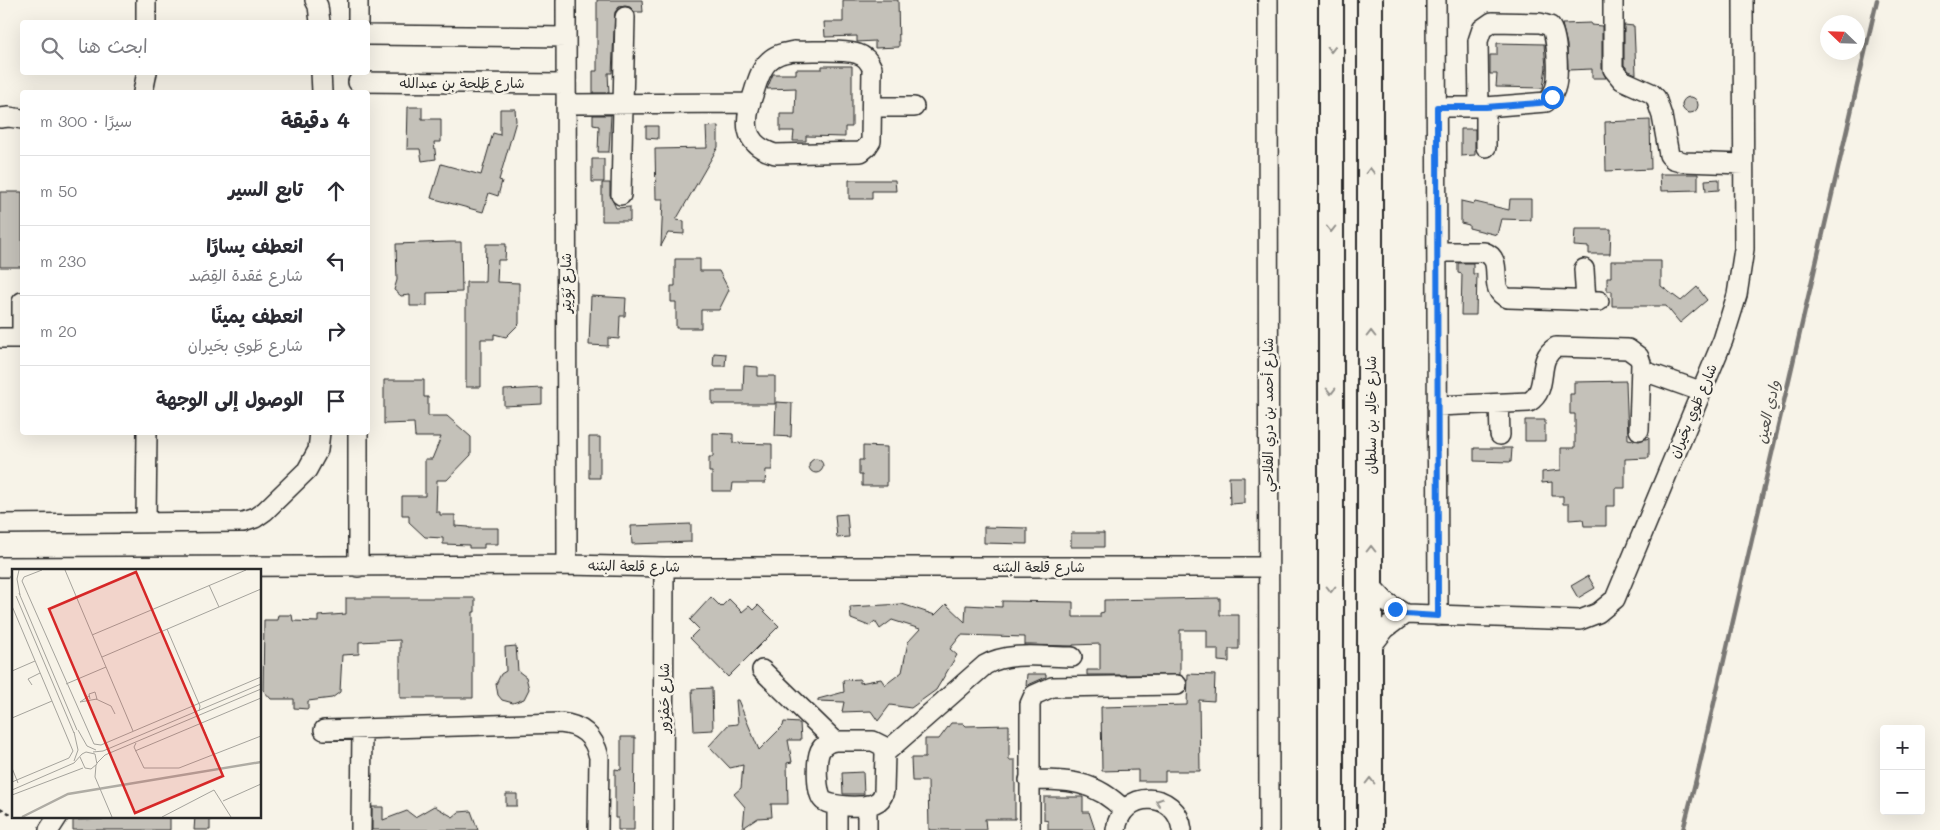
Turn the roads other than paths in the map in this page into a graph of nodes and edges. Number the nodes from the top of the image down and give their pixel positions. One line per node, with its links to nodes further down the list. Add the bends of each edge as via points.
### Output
1 (146, 0): 12 (street)
2 (316, 0): 13 (street)
3 (358, 0): 14 (street)
4 (566, 0): 16 (street, شارع بُوَيتِر)
5 (1268, 0): 54 (street, شارع أحمد بن دري الفلاحي)
6 (1331, 0): 63 (main road, one-way to 63)
7 (1370, 0): 56 (main road, شارع خالِد بن سلطان, one-way to 7)
8 (1436, 0): 28 (street)
9 (1613, 0): 33 (street, via 1613,69 1622,80 1656,98 1669,155 1678,162)
10 (1742, 0): 33 (street, شارع طَوي بحَيران)
11 (625, 17): 25 (street)
12 (146, 20)
13 (320, 20)
14 (358, 20)
15 (370, 35): 16 (street)
16 (566, 37): 20 (street, شارع بُوَيتِر)
17 (146, 75): 21 (street)
18 (321, 75): 22 (street)
19 (358, 82): 20 (street, شارع طَلحة بن عبدالله)
20 (566, 84): 24 (street, شارع بُوَيتِر)
21 (143, 90)
22 (322, 90)
23 (750, 103): 25 (street); 27 (street, via 762,71 775,56 794,51 853,52 865,57 872,68); 27 (street, via 746,117 750,137 756,145 775,154 861,152 871,141)
24 (566, 104): 25 (street); 50 (street, شارع بُوَيتِر)
25 (623, 104): 34 (street)
26 (914, 106): 27 (street)
27 (872, 107)
28 (1437, 107): 29 (street); 35 (street)
29 (1482, 107): 29 (street, via 1539,103 1552,97 1557,84 1556,36 1550,26 1492,22 1482,29 1478,41); 32 (street)
30 (0, 118): 31 (street)
31 (20, 119)
32 (1486, 147)
33 (1742, 164): 40 (street, شارع طَوي بحَيران, via 1745,233 1740,280 1726,332)
34 (621, 195)
35 (1437, 252): 36 (street, via 1489,254 1495,261 1498,292 1508,298 1593,301); 42 (street)
36 (1584, 269)
37 (0, 338): 38 (street)
38 (20, 338)
39 (1641, 370): 40 (street); 41 (street, via 1639,357 1628,349 1556,347 1545,357 1542,386 1535,398 1523,404); 43 (street)
40 (1700, 391): 58 (street, شارع طَوي بحَيران, via 1620,588 1607,607 1590,618 1580,620)
41 (1499, 404): 42 (street); 47 (street)
42 (1437, 406): 58 (street)
43 (1639, 430)
44 (147, 435): 48 (street)
45 (320, 435): 48 (street, via 318,450 307,470 255,518 243,522)
46 (358, 435): 52 (street)
47 (1500, 436)
48 (146, 523): 49 (street)
49 (0, 524)
50 (566, 565): 52 (street, شارع قلعة البثنه); 53 (street, شارع قلعة البثنه)
51 (0, 567): 55 (street, شارع قلعة البثنه)
52 (358, 567): 55 (street, شارع قلعة البثنه)
53 (664, 567): 54 (street, شارع قلعة البثنه); 76 (street, شارع حَمْرُور)
54 (1268, 567): 82 (street, شارع أحمد بن دري الفلاحي)
55 (59, 568)
56 (1371, 586): 57 (street, via 1386,602); 59 (main road, شارع خالِد بن سلطان)
57 (1405, 614): 58 (street, شارع طَوي بحَيران); 59 (street, via 1385,629)
58 (1438, 616)
59 (1370, 648): 85 (main road, شارع خالِد بن سلطان, one-way to 59)
60 (1072, 658): 67 (street, via 1012,657 993,660)
61 (762, 670): 66 (street)
62 (1177, 685): 68 (street, via 1052,687 1034,695 1030,704)
63 (1331, 728): 83 (main road, via 1322,775); 84 (main road)
64 (362, 729): 65 (street); 74 (street); 75 (street, via 560,723 582,728 591,736 599,757)
65 (324, 730)
66 (835, 741): 67 (street, via 877,742); 69 (street, via 827,743 819,754 818,790 824,802)
67 (885, 753): 70 (street, via 883,796 877,803)
68 (1029, 780): 71 (street, via 1080,782 1104,793); 79 (street)
69 (837, 805): 70 (street); 77 (street)
70 (867, 805): 78 (street)
71 (1124, 810): 80 (street); 81 (street, one-way to 71, via 1178,816 1170,806 1158,800 1134,802)
72 (57, 818): 73 (street)
73 (50, 830)
74 (361, 830)
75 (598, 830)
76 (663, 830)
77 (837, 830)
78 (867, 830)
79 (1030, 830)
80 (1116, 830)
81 (1182, 830)
82 (1269, 830)
83 (1318, 830)
84 (1332, 830)
85 (1370, 830)

